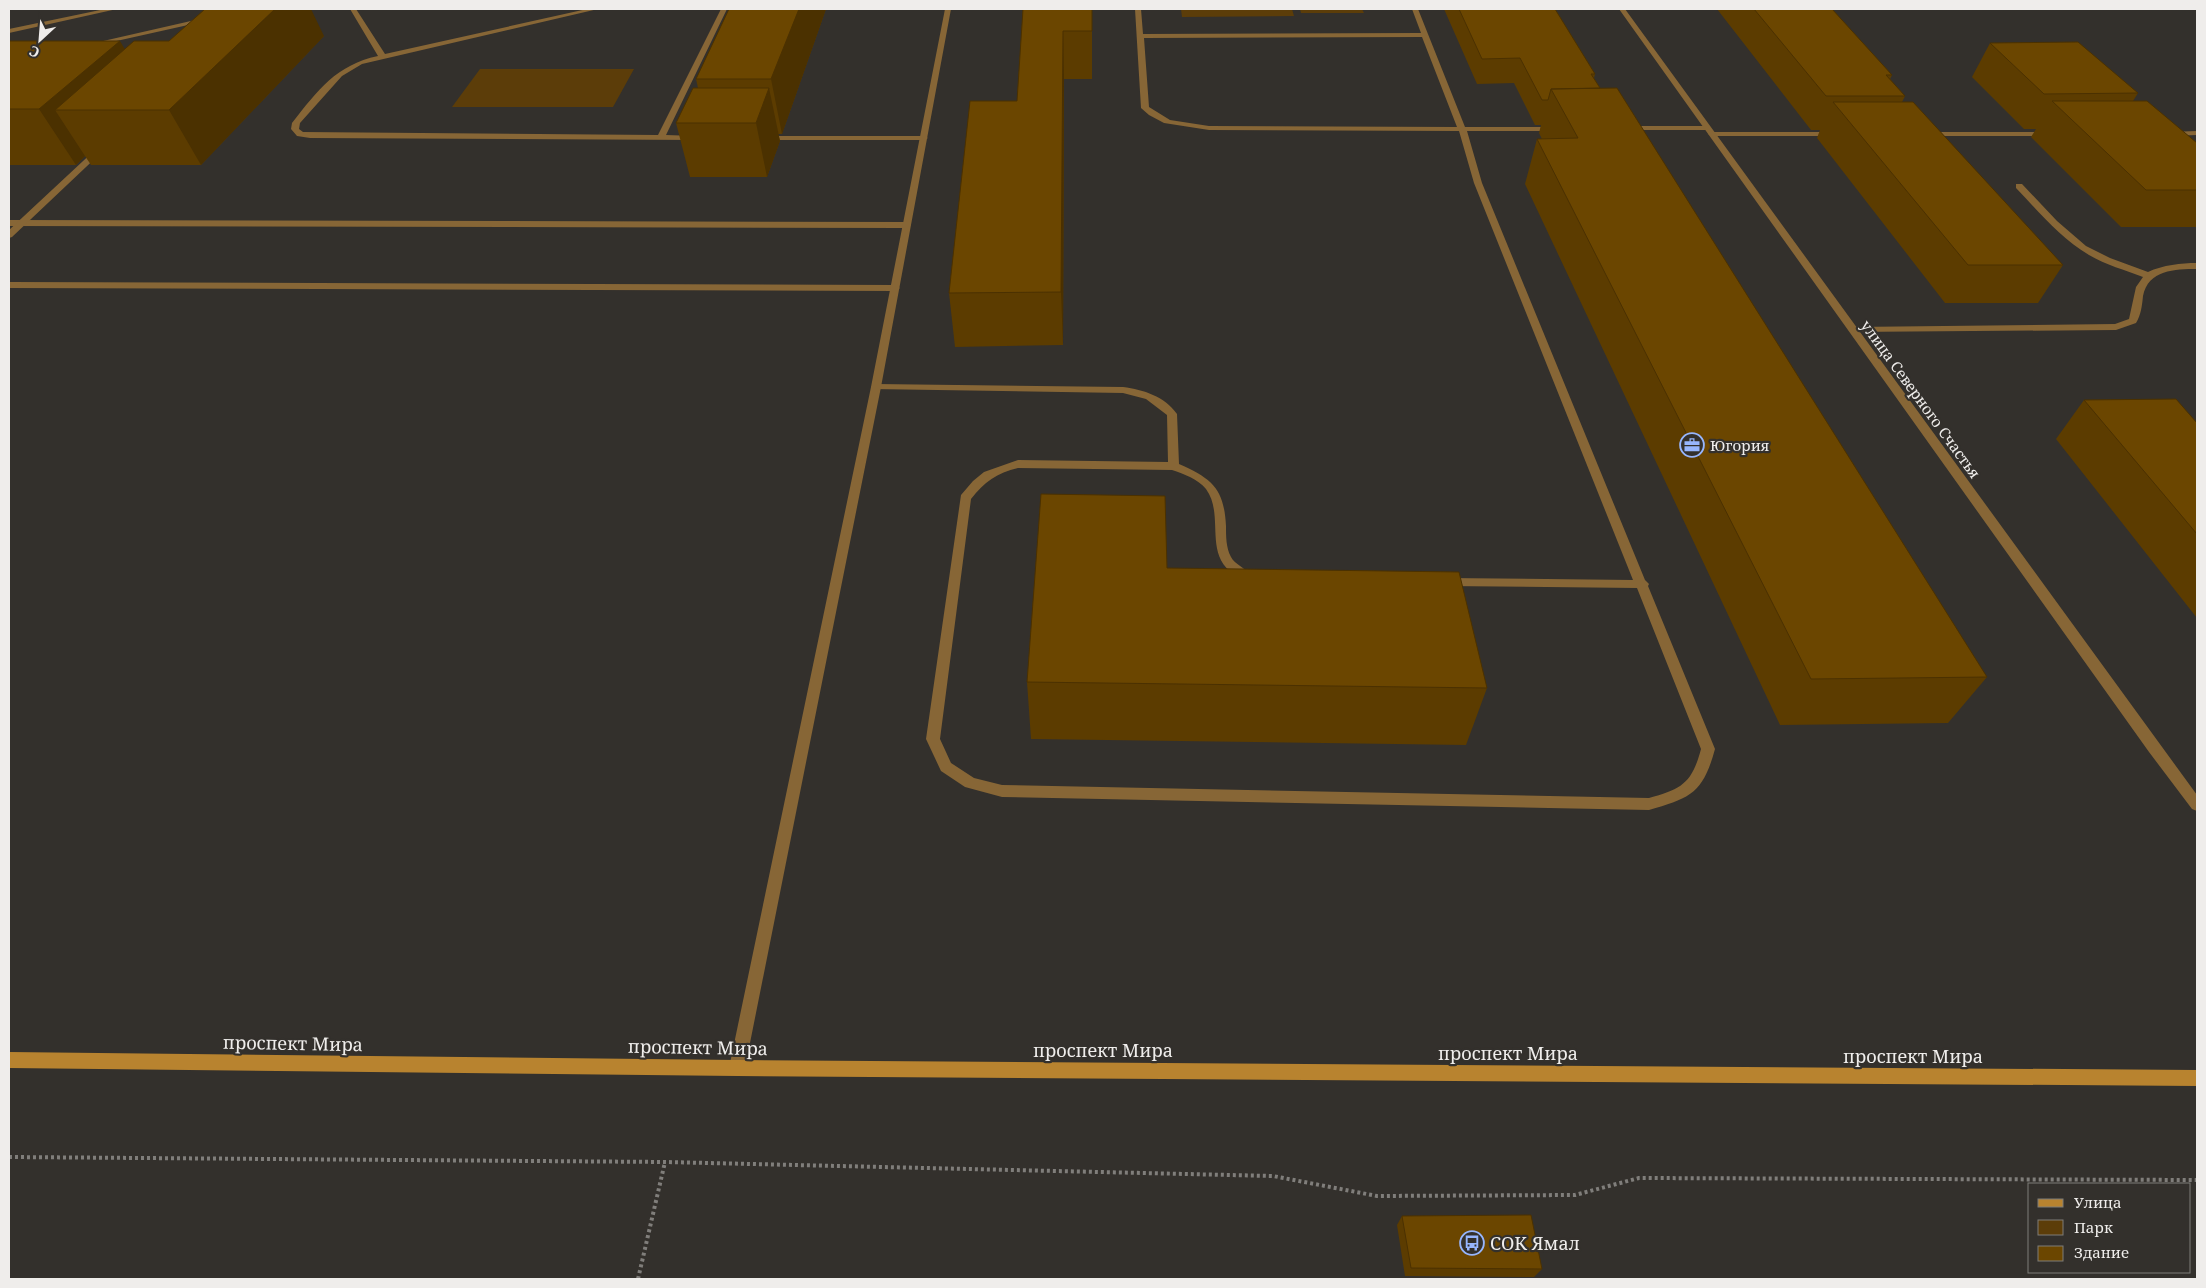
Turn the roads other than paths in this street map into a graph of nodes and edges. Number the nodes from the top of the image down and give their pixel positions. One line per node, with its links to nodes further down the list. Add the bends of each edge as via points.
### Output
1 (114, 9): 10 (street)
2 (353, 9): 14 (street)
3 (595, 9): 14 (street)
4 (724, 9): 24 (street)
5 (948, 9): 27 (street)
6 (1138, 9): 12 (street)
7 (1415, 9): 11 (street)
8 (1622, 9): 18 (street, улица Северного Счастья)
9 (214, 19): 13 (street)
10 (9, 31)
11 (1425, 35): 12 (street); 17 (street)
12 (1140, 36): 17 (street, via 1145,108 1157,118 1181,126)
13 (84, 46)
14 (382, 56): 24 (street, via 360,62 339,74 296,122 295,129 310,136)
15 (1570, 128): 17 (street)
16 (1619, 128): 18 (street)
17 (1462, 129): 43 (street, via 1478,183)
18 (1709, 131): 19 (street); 38 (street, улица Северного Счастья)
19 (1842, 134)
20 (1921, 134): 21 (street)
21 (2061, 134)
22 (2160, 134): 23 (street)
23 (2197, 134)
24 (661, 138): 25 (street)
25 (710, 138)
26 (758, 138): 27 (street)
27 (924, 138): 32 (street)
28 (106, 144): 31 (street)
29 (2019, 186): 35 (street, via 2076,242 2094,254)
30 (9, 223): 31 (street)
31 (22, 223): 32 (street); 33 (street)
32 (906, 225): 37 (street)
33 (9, 235)
34 (2197, 266): 35 (street, via 2161,270)
35 (2149, 276): 38 (street, via 2141,285 2132,321 2116,327)
36 (9, 285): 37 (street)
37 (894, 288): 39 (street)
38 (1853, 330): 44 (street, улица Северного Счастья)
39 (876, 387): 40 (street, via 1123,390 1144,393 1162,403 1172,414); 46 (street)
40 (1174, 466): 41 (street, via 1198,476 1211,488 1217,504 1223,556 1231,569); 43 (street, via 1018,464 996,470 977,482 965,498 933,739 946,767 970,783 1002,791 1649,804 1682,794 1702,774 1708,749)
41 (1258, 579)
42 (1436, 582): 43 (street)
43 (1643, 584)
44 (2197, 805)
45 (9, 1060): 46 (main road, проспект Мира)
46 (737, 1068): 47 (main road, проспект Мира)
47 (2197, 1078)

